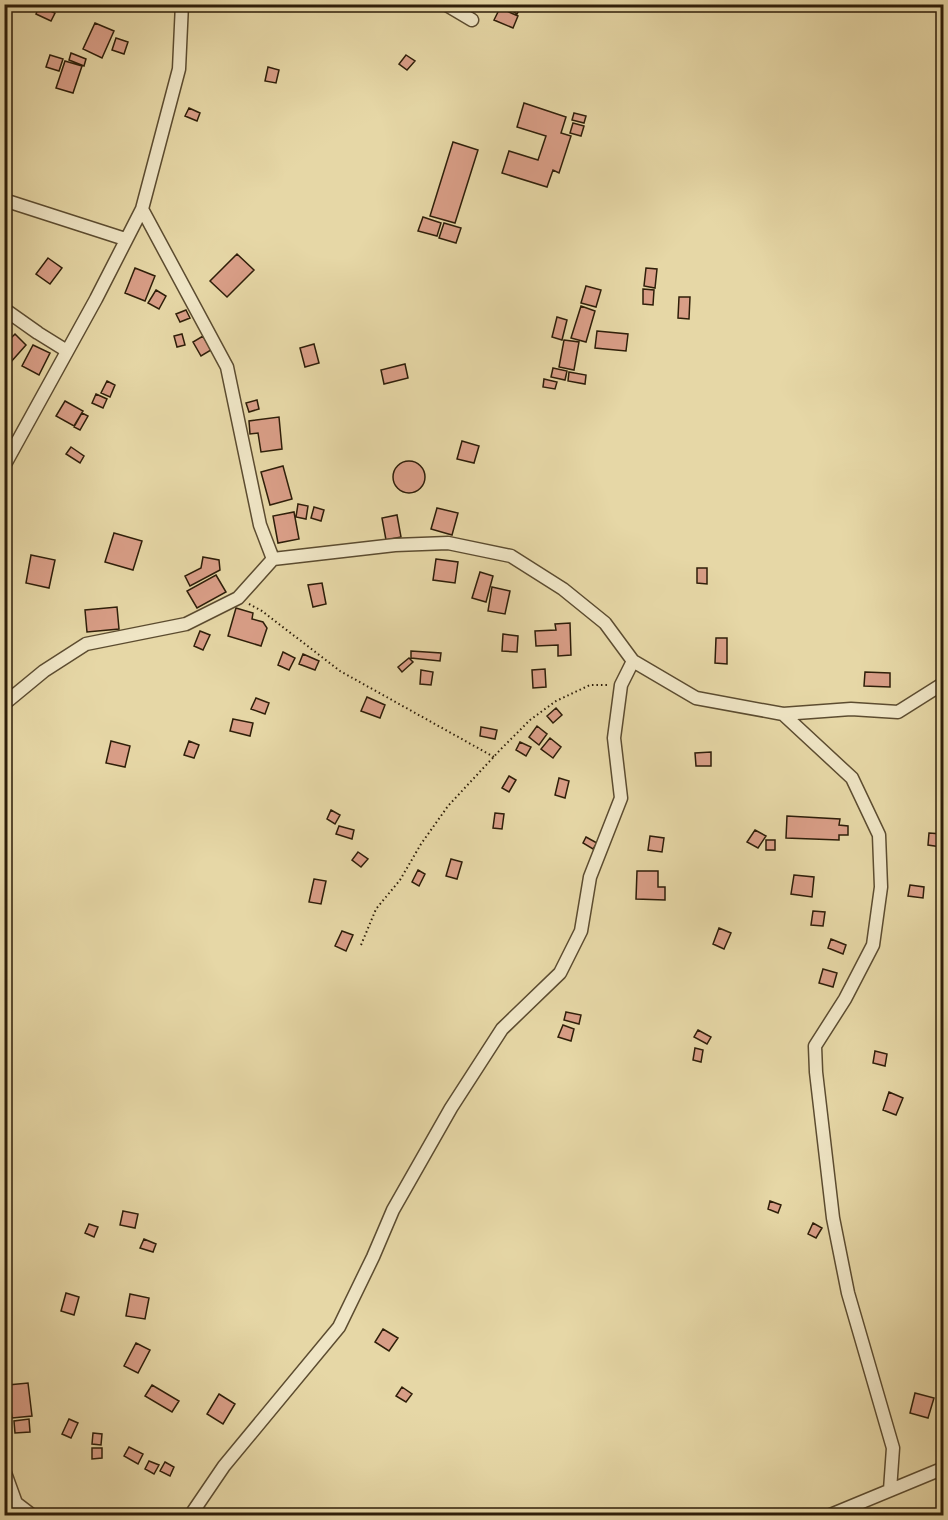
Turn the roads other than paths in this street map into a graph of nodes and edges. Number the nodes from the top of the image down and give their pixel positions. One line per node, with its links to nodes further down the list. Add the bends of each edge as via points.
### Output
1 (182, 4): 5 (street, via 179,69)
2 (445, 4): 3 (street)
3 (472, 20)
4 (4, 200): 6 (street)
5 (142, 209): 6 (street); 10 (street, via 227,367 260,525)
6 (125, 239): 8 (street)
7 (4, 309): 8 (street)
8 (67, 351): 9 (street)
9 (4, 466)
10 (273, 559): 11 (street, via 448,543 511,556 563,589 605,623); 13 (street, via 238,598 186,624 86,644 44,671)
11 (633, 661): 14 (street, via 696,698); 19 (street, via 621,686 614,738 621,798 590,878 580,931 560,974 502,1029 451,1108 393,1210 339,1327 224,1466)
12 (944, 683): 14 (street, via 898,711 851,709)
13 (4, 704)
14 (783, 714): 17 (street, via 852,778 879,835 881,887 873,945 815,1046 833,1218 848,1293 893,1448)
15 (944, 1468): 17 (street)
16 (4, 1470): 18 (street, via 16,1503)
17 (890, 1490): 20 (street)
18 (33, 1515)
19 (190, 1515)
20 (828, 1515)

